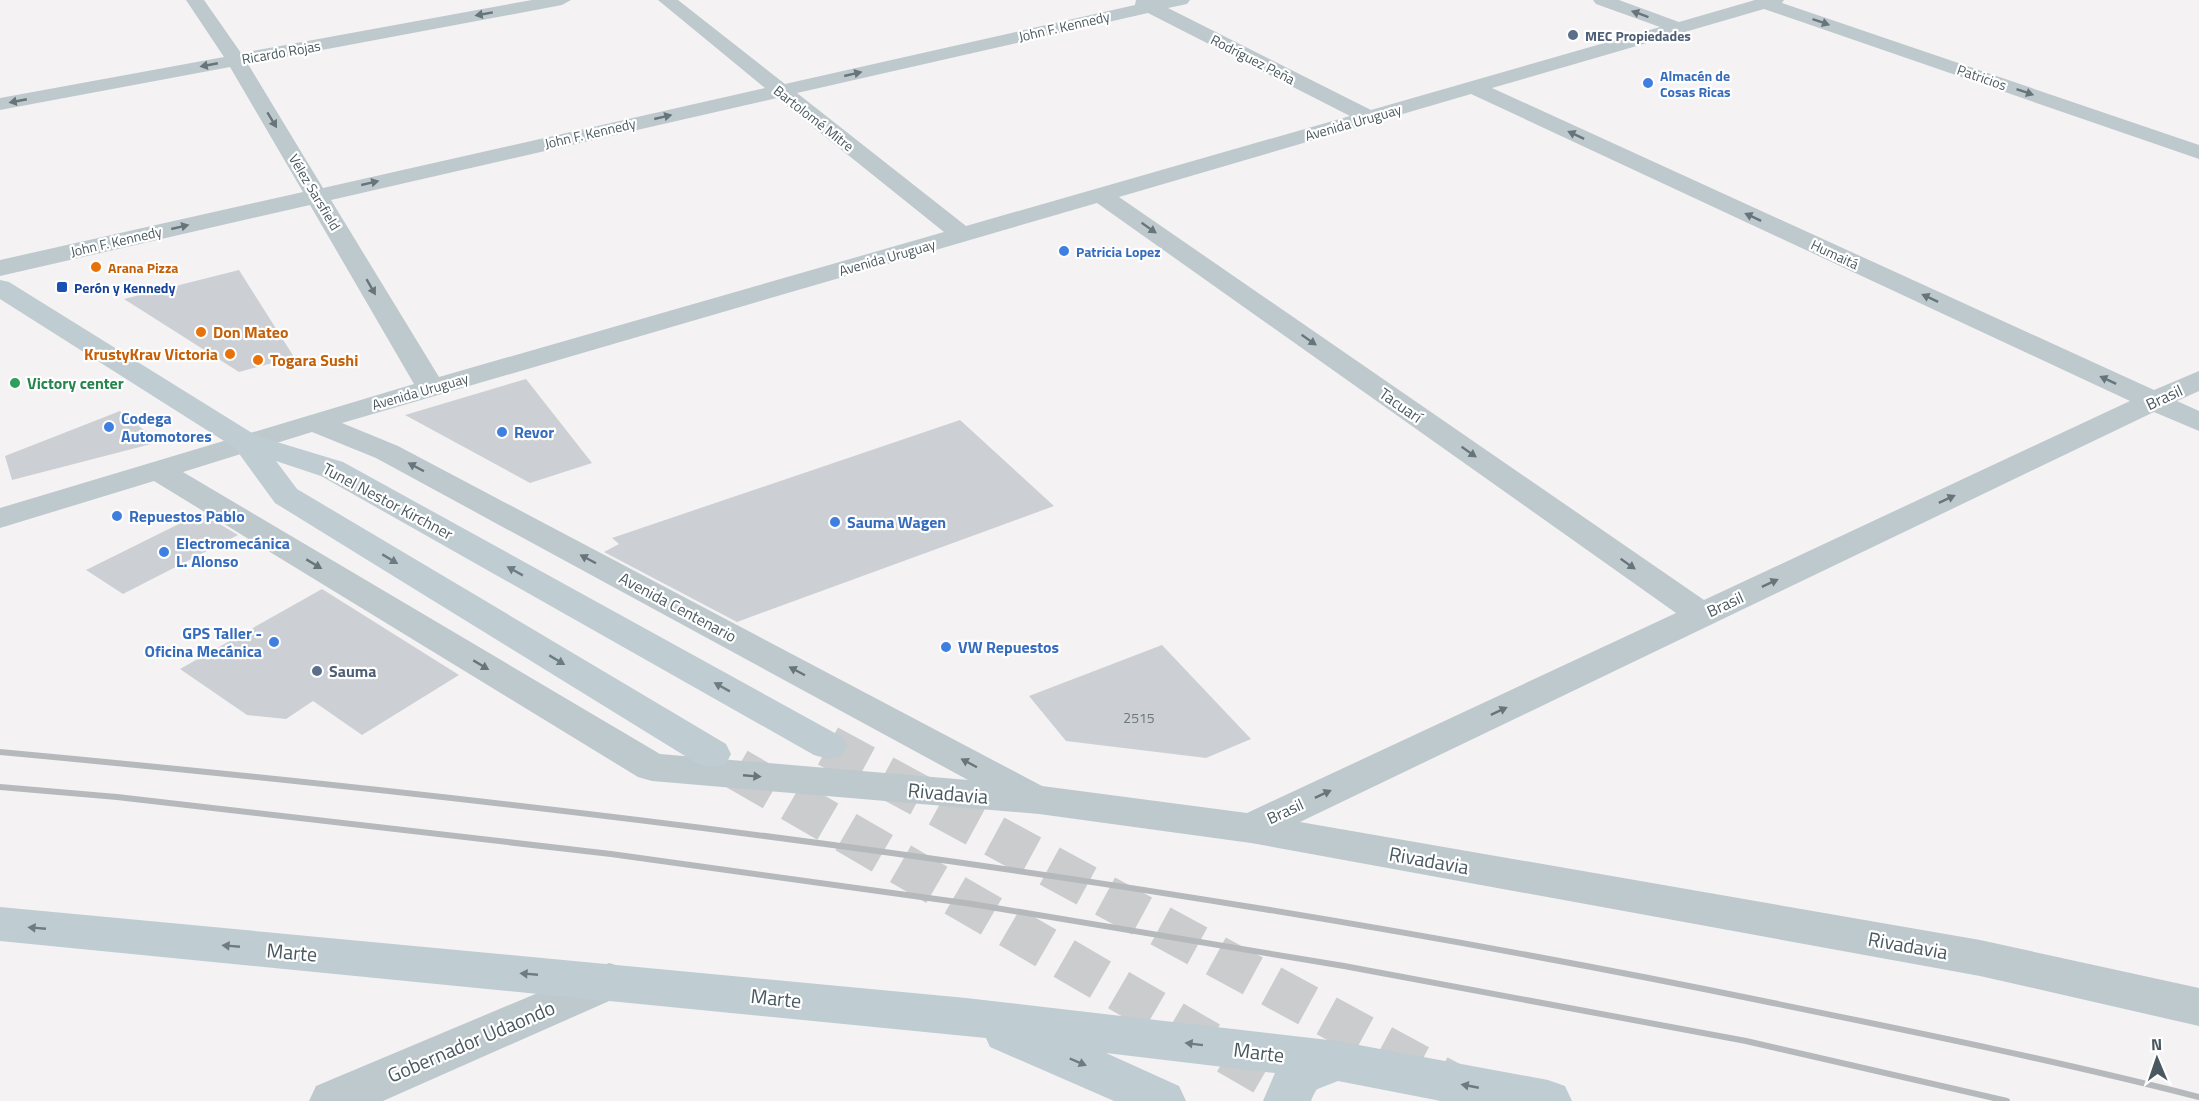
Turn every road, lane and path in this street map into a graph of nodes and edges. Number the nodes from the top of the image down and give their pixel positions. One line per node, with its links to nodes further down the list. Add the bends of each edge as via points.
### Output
1 (195, 0): 9 (street, Vélez Sarsfield)
2 (562, 0): 9 (street, Ricardo Rojas, one-way to 9)
3 (667, 0): 11 (street, Bartolomé Mitre)
4 (1181, 0): 7 (street, John F. Kennedy)
5 (1602, 0): 8 (street, one-way to 5)
6 (1770, 1): 8 (street, Avenida Uruguay); 14 (street, Patricios, one-way to 14)
7 (1143, 3): 11 (street, John F. Kennedy, one-way to 7); 13 (street, Rodríguez Peña)
8 (1679, 28): 10 (street, Avenida Uruguay)
9 (236, 60): 12 (street, Ricardo Rojas, one-way to 12); 15 (street, Vélez Sarsfield, one-way to 15)
10 (1472, 87): 13 (street, Avenida Uruguay); 22 (street, Humaitá, one-way to 10)
11 (780, 91): 15 (street, John F. Kennedy, one-way to 11); 17 (street, Bartolomé Mitre)
12 (0, 104)
13 (1369, 117): 16 (street, Avenida Uruguay)
14 (2199, 152)
15 (317, 195): 18 (street, John F. Kennedy, one-way to 15); 21 (street, Vélez Sarsfield, one-way to 21)
16 (1101, 195): 17 (street, Avenida Uruguay); 28 (street, Tacuarí, one-way to 28)
17 (962, 235): 21 (street, Avenida Uruguay)
18 (0, 268)
19 (0, 288): 25 (main road)
20 (2199, 380): 22 (street, Brasil)
21 (431, 388): 23 (street, Avenida Uruguay)
22 (2155, 401): 24 (street, Humaitá); 28 (street, Brasil, one-way to 22)
23 (314, 422): 25 (street, Avenida Uruguay); 31 (street, Avenida Centenario, one-way to 23, via 387,452)
24 (2199, 422)
25 (246, 442): 26 (street, Avenida Uruguay); 29 (main road, Tunel Nestor Kirchner, one-way to 25, via 332,468); 30 (main road, one-way to 30, via 286,496)
26 (156, 469): 27 (street, Avenida Uruguay); 31 (street, Rivadavia, one-way to 31, via 652,767)
27 (0, 519)
28 (1702, 615): 32 (street, Brasil, one-way to 28)
29 (828, 746)
30 (712, 754)
31 (1039, 801): 32 (street, Rivadavia)
32 (1251, 828): 35 (street, Rivadavia, via 1980,958)
33 (0, 924): 34 (main road, Marte, one-way to 33)
34 (609, 981): 36 (main road, Marte); 38 (street, Gobernador Udaondo)
35 (2199, 1007)
36 (966, 1017): 37 (main road, Marte, one-way to 36); 39 (main road, one-way to 39, via 1079,1062)
37 (1337, 1061): 40 (main road, via 1297,1076); 41 (main road, Marte, one-way to 37)
38 (333, 1101)
39 (1162, 1101)
40 (1287, 1101)
41 (1548, 1101)

